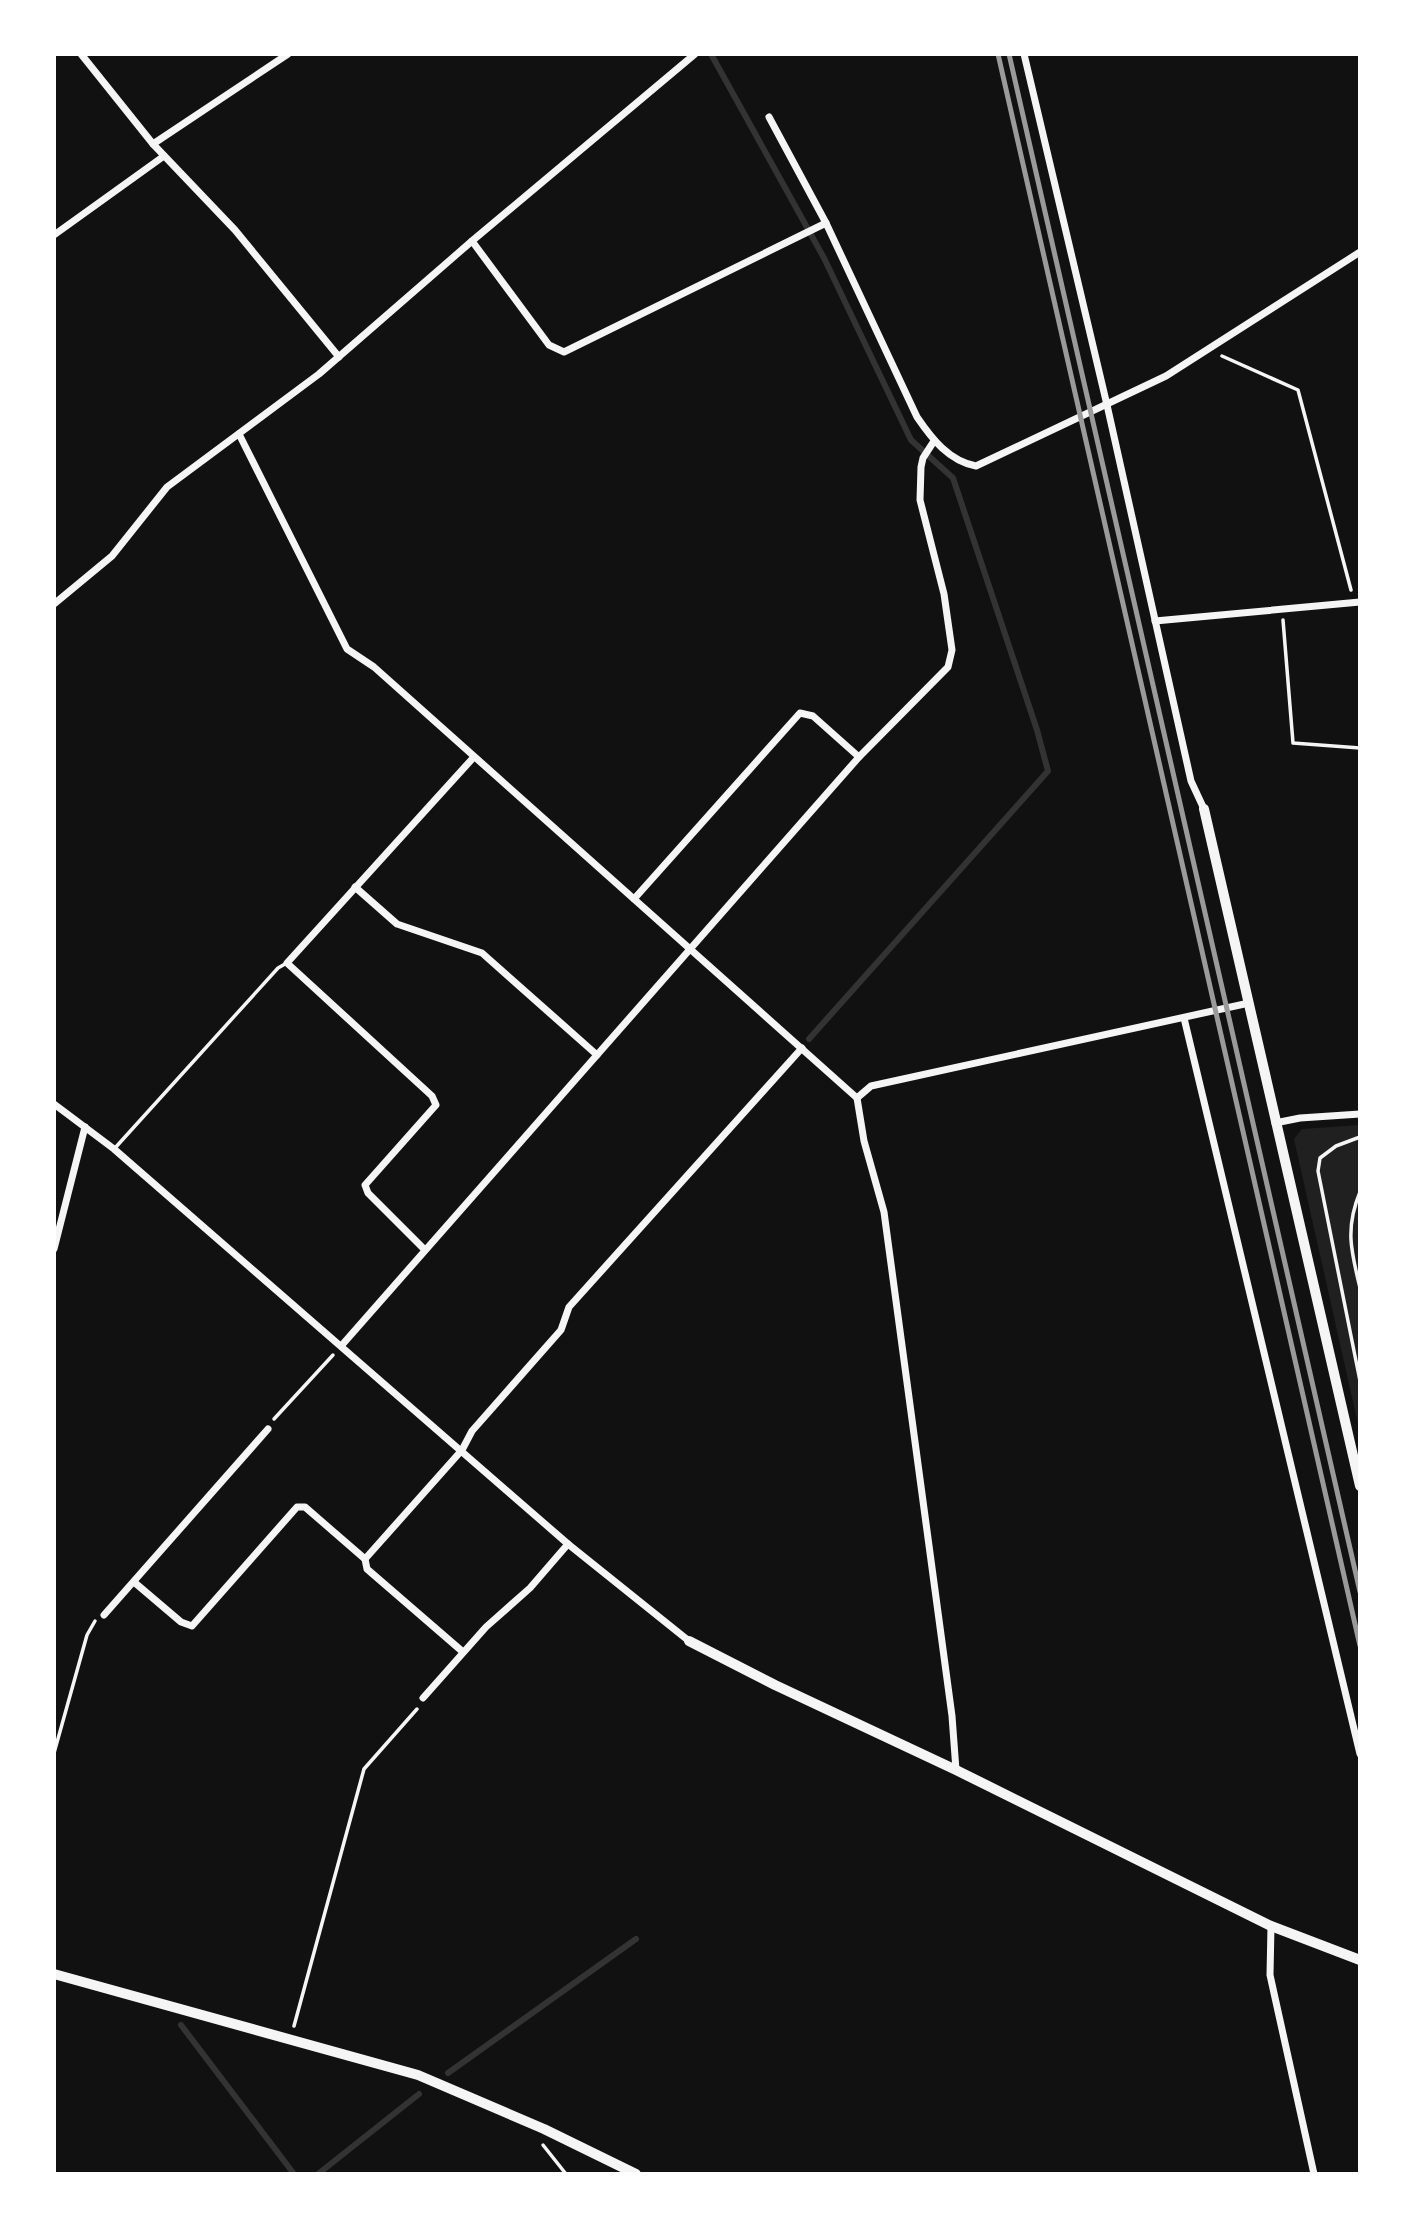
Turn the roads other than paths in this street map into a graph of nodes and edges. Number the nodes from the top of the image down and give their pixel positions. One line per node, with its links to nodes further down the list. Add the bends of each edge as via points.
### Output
1 (81, 54): 6 (street)
2 (288, 54): 6 (street)
3 (695, 54): 10 (street)
4 (1024, 54): 13 (street)
5 (769, 117): 8 (street)
6 (153, 144): 7 (street)
7 (164, 156): 9 (street); 12 (street, via 235,230)
8 (826, 222): 10 (street, via 564,352 549,345); 15 (street, via 917,417)
9 (54, 235)
10 (472, 241): 12 (street)
11 (1360, 253): 13 (street, via 1166,376)
12 (339, 357): 14 (street)
13 (1107, 405): 15 (street, via 976,466 964,464); 18 (street)
14 (239, 434): 17 (street, via 167,487 112,556); 20 (street, via 347,649 374,667)
15 (934, 441): 19 (street, via 923,458 920,500 944,594 952,658 941,676)
16 (1357, 602): 18 (street)
17 (54, 604)
18 (1155, 621): 21 (street, via 1191,781)
19 (859, 757): 23 (street, via 813,716 800,713); 24 (street)
20 (473, 758): 22 (street); 23 (street)
21 (1204, 809): 26 (street)
22 (355, 887): 25 (street); 29 (street, via 397,924 482,953)
23 (634, 899): 24 (street)
24 (690, 950): 28 (street); 29 (street)
25 (287, 963): 35 (lane); 37 (street, via 432,1096 436,1105 365,1185)
26 (1249, 1003): 27 (street); 33 (street)
27 (1184, 1018): 30 (street, via 871,1086); 49 (street)
28 (802, 1048): 30 (street); 40 (street, via 569,1307 561,1330 472,1431)
29 (597, 1055): 37 (street)
30 (858, 1098): 50 (street, via 895,1285)
31 (54, 1104): 34 (street)
32 (1360, 1114): 33 (street)
33 (1275, 1123): 41 (street)
34 (85, 1126): 35 (street); 36 (street)
35 (114, 1149): 38 (street)
36 (54, 1249)
37 (424, 1249): 38 (street)
38 (342, 1345): 40 (street)
39 (268, 1429): 44 (street)
40 (462, 1450): 42 (street); 43 (street)
41 (1360, 1486)
42 (568, 1544): 46 (street); 47 (street)
43 (365, 1559): 44 (street, via 305,1507 298,1507 191,1626); 47 (street, via 367,1569)
44 (134, 1582): 45 (street)
45 (104, 1615)
46 (689, 1641): 50 (street)
47 (463, 1652): 48 (street)
48 (423, 1698)
49 (1360, 1754)
50 (956, 1770): 51 (street)
51 (1271, 1926): 52 (street); 55 (street, via 1270,1975)
52 (1360, 1961)
53 (54, 1974): 54 (street, via 418,2075)
54 (636, 2174)
55 (1314, 2174)

